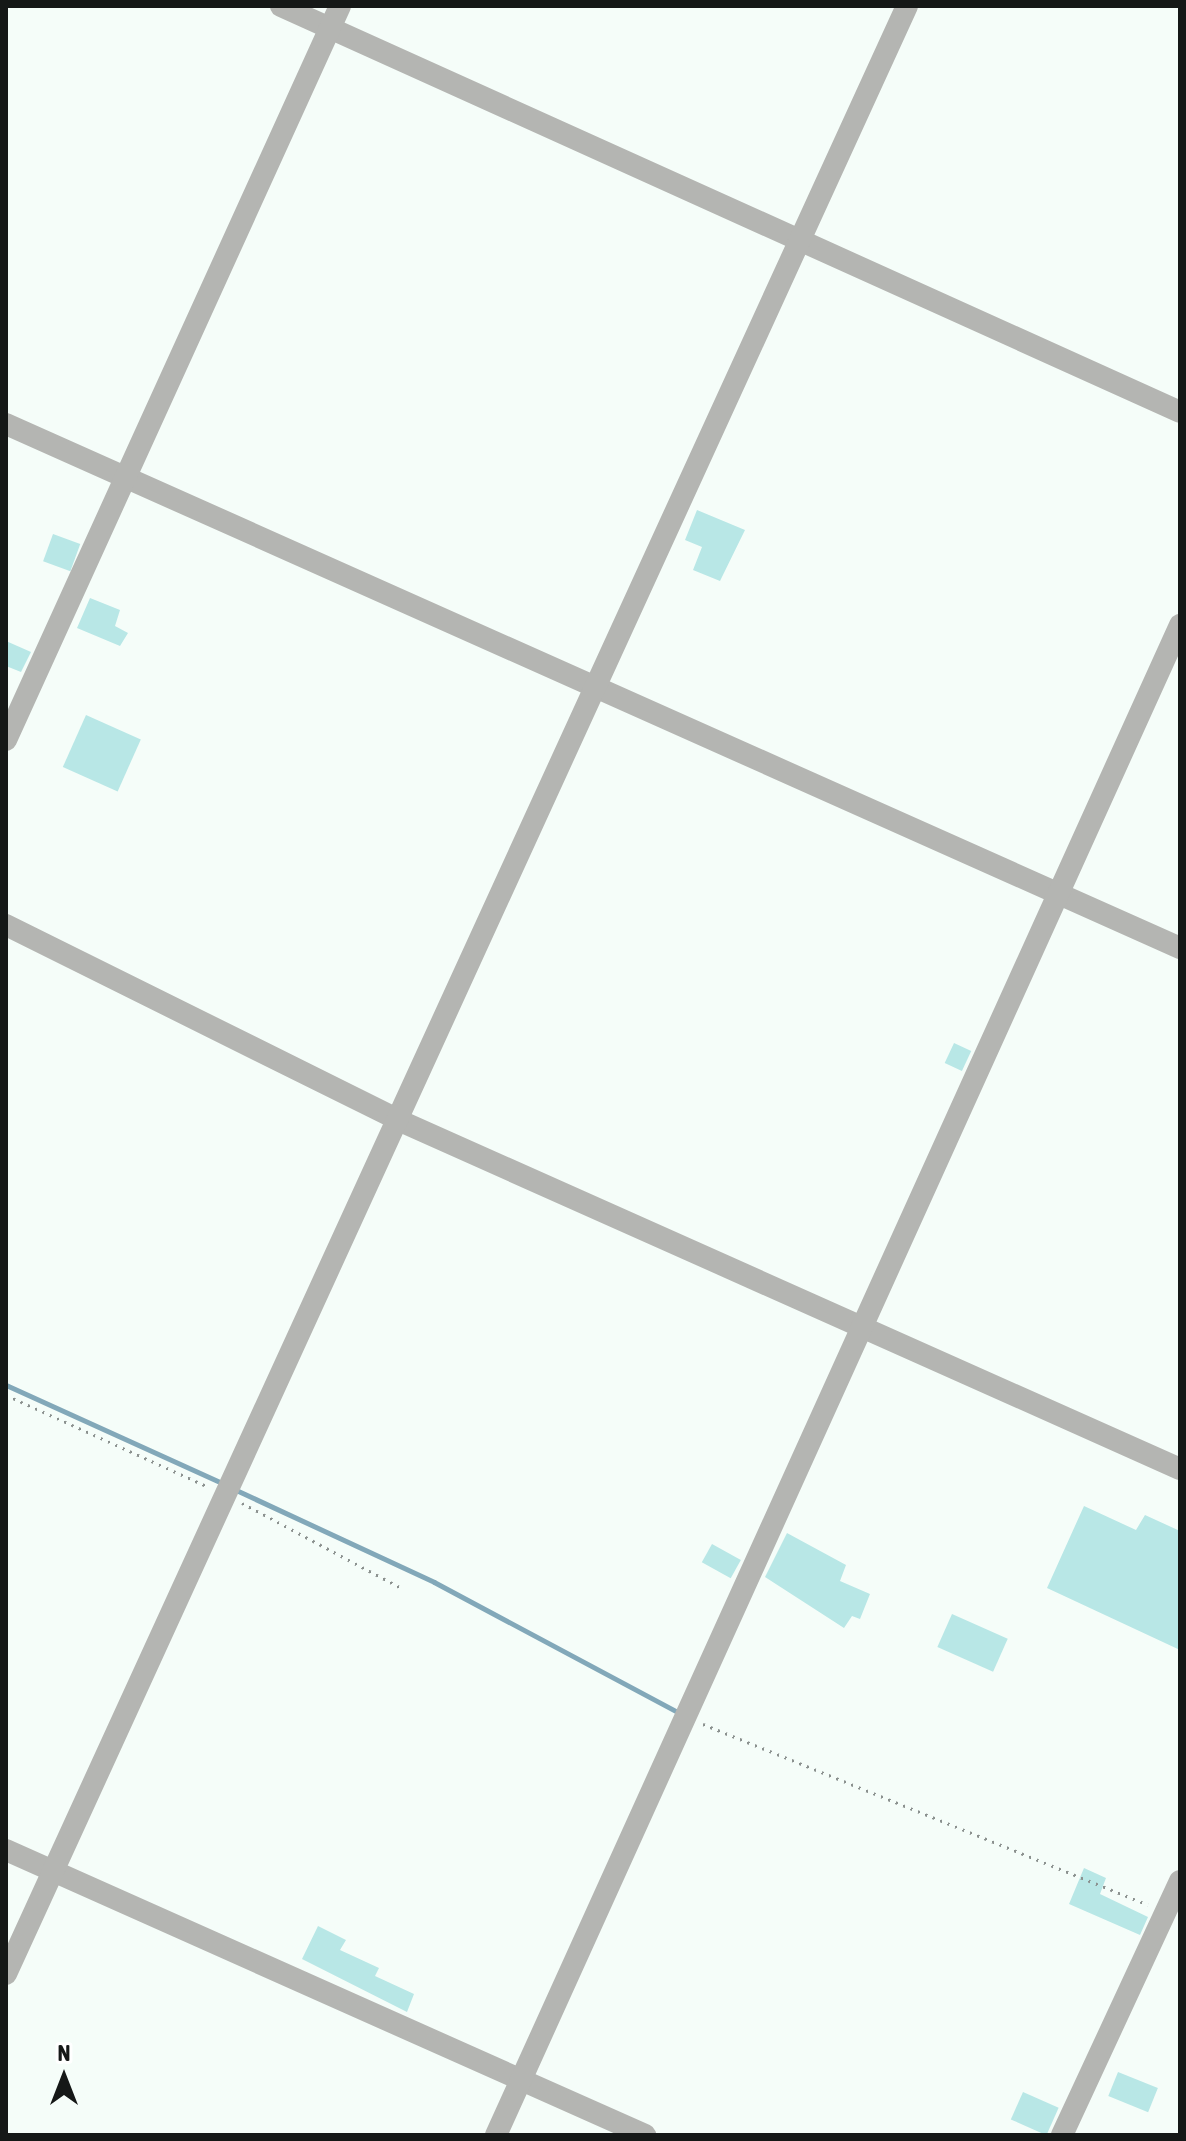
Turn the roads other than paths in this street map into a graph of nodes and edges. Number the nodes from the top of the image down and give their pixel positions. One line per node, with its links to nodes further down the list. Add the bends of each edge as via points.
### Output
1 (281, 6): 4 (street)
2 (340, 6): 4 (street)
3 (907, 6): 5 (street)
4 (329, 28): 5 (street); 8 (street)
5 (799, 243): 6 (street); 10 (street)
6 (1180, 412)
7 (6, 424): 8 (street)
8 (122, 476): 10 (street); 11 (street)
9 (1180, 625): 12 (street)
10 (592, 686): 12 (street); 15 (street)
11 (6, 740)
12 (1059, 898): 14 (street); 16 (street)
13 (6, 925): 15 (street)
14 (1180, 948)
15 (398, 1120): 16 (street); 19 (street)
16 (862, 1324): 17 (street); 22 (street)
17 (1180, 1469)
18 (6, 1850): 19 (street)
19 (52, 1871): 21 (street); 22 (street)
20 (1180, 1881): 25 (street)
21 (6, 1974)
22 (521, 2078): 23 (street); 24 (street)
23 (496, 2135)
24 (645, 2135)
25 (1062, 2135)

